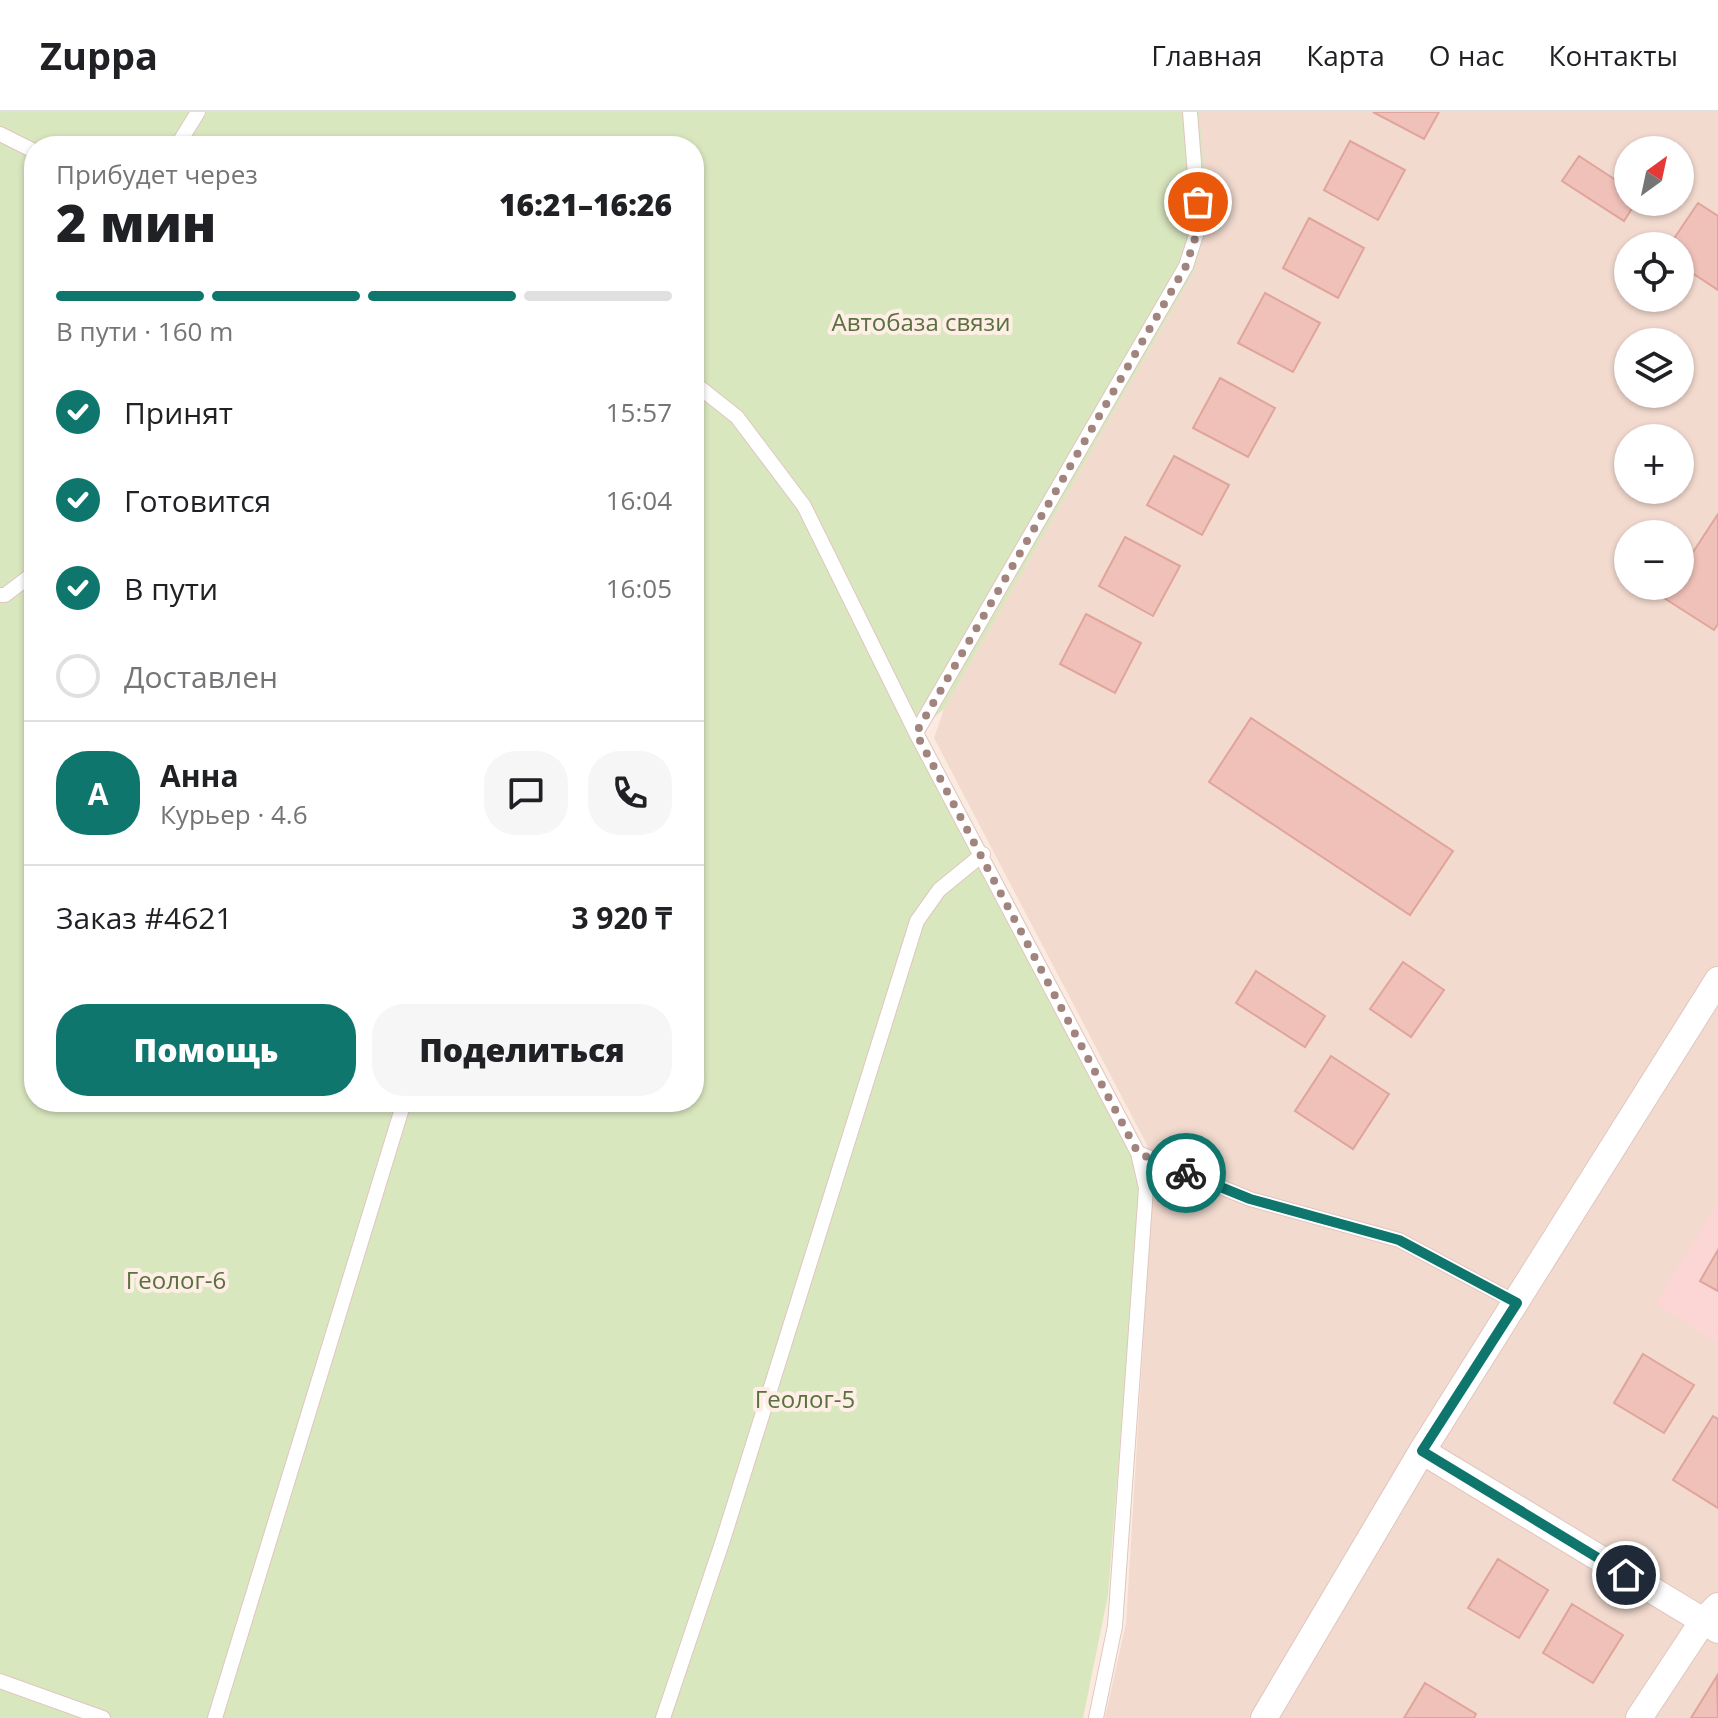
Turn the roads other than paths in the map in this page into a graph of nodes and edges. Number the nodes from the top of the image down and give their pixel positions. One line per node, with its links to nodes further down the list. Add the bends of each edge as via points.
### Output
1 (198, 112): 4 (lane)
2 (1190, 112): 9 (lane, via 1199,226 1186,266)
3 (0, 134): 5 (lane)
4 (183, 136)
5 (24, 146)
6 (704, 391): 9 (lane, via 737,417 804,506)
7 (24, 581): 8 (lane)
8 (0, 595)
9 (916, 733): 10 (lane)
10 (983, 854): 13 (lane); 20 (lane, via 939,890 917,921)
11 (1718, 980): 14 (street)
12 (401, 1112): 19 (lane)
13 (1138, 1153): 14 (lane, via 1250,1199 1399,1240); 21 (lane, via 1146,1188 1117,1599)
14 (1517, 1303): 15 (street)
15 (1422, 1451): 16 (street); 22 (street)
16 (1713, 1619): 23 (street)
17 (0, 1681): 18 (lane)
18 (103, 1718)
19 (215, 1718)
20 (663, 1718)
21 (1096, 1718)
22 (1264, 1718)
23 (1639, 1718)

